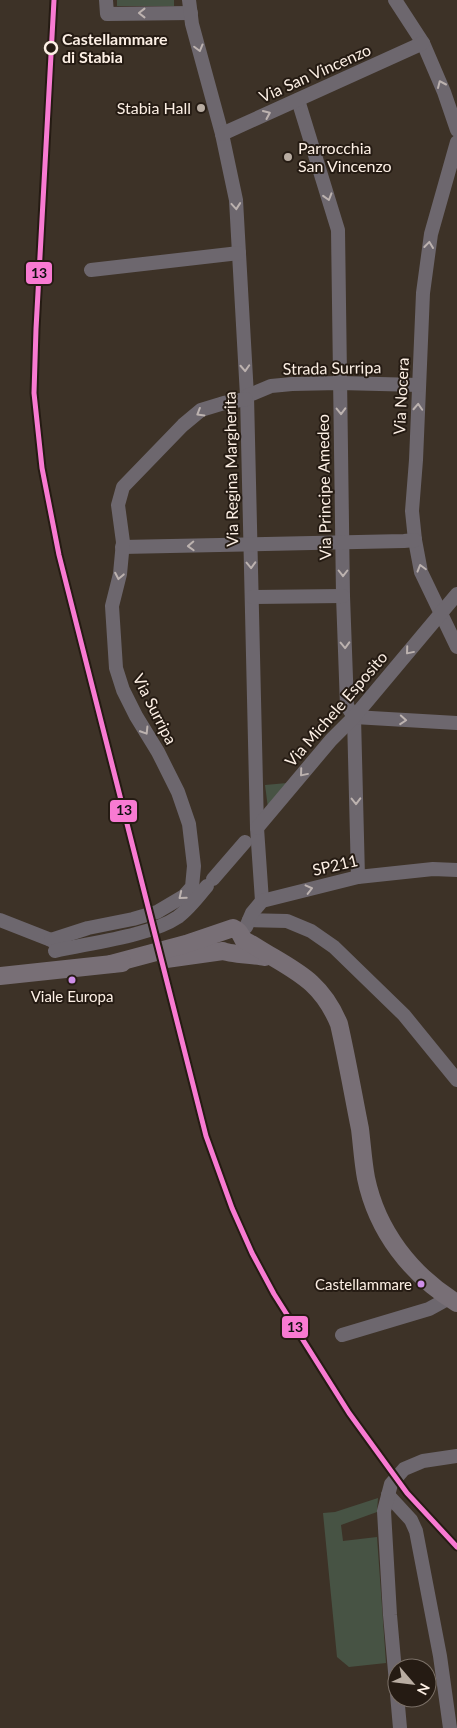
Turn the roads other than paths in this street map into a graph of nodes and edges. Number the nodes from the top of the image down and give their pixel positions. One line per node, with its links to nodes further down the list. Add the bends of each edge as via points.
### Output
1 (106, 0): 3 (street, one-way to 1, via 107,14)
2 (395, 0): 4 (street)
3 (190, 7): 7 (street, Via Regina Margherita, one-way to 7)
4 (423, 43): 5 (street, Via San Vincenzo); 6 (street, one-way to 4)
5 (298, 100): 7 (street, Via San Vincenzo, one-way to 5); 11 (street, Via Principe Amedeo, one-way to 11, via 338,230)
6 (457, 130)
7 (222, 134): 9 (street, Via Regina Margherita, one-way to 9, via 236,200)
8 (457, 142): 12 (street, Via Nocera, one-way to 8, via 423,293 430,234)
9 (239, 252): 10 (street); 13 (street, Via Regina Margherita, one-way to 13)
10 (91, 270)
11 (340, 383): 12 (street, Strada Surripa); 13 (street, Strada Surripa, via 271,386); 15 (street, Via Principe Amedeo, one-way to 15)
12 (419, 386): 14 (street, Via Nocera, one-way to 12, via 412,511)
13 (246, 398): 16 (street, Via Regina Margherita); 17 (street, Via Surripa, one-way to 17, via 202,410 183,424 123,487 118,505)
14 (415, 540): 15 (street); 21 (street, Via Nocera, one-way to 14, via 421,572)
15 (343, 543): 16 (street); 19 (street, Via Principe Amedeo, one-way to 19)
16 (250, 545): 17 (street, one-way to 17); 20 (street, Via Regina Margherita, one-way to 20)
17 (122, 547): 28 (street, Via Surripa, one-way to 28, via 120,574 112,606 116,668 123,690 178,792 189,824)
18 (457, 594): 21 (street, Via Michele Esposito)
19 (343, 596): 20 (street); 23 (street, Via Principe Amedeo, one-way to 23, via 347,706)
20 (252, 597): 25 (street, Via Regina Margherita)
21 (441, 613): 22 (street, Via Nocera); 23 (street, Via Michele Esposito, one-way to 23)
22 (457, 647)
23 (354, 717): 24 (street, one-way to 24); 25 (street, Via Michele Esposito, one-way to 25); 29 (street, Via Principe Amedeo, one-way to 29)
24 (457, 723)
25 (258, 828): 31 (street, Via Regina Margherita)
26 (245, 842): 30 (street)
27 (457, 870): 29 (street, SP211)
28 (193, 876): 30 (street, via 204,879 211,874); 34 (street, Via Surripa, one-way to 34, via 192,887 184,896 157,912 88,928)
29 (358, 876): 31 (street, SP211, one-way to 29)
30 (211, 881): 34 (street, via 178,917 166,923 136,934)
31 (262, 901): 33 (street); 33 (street, via 243,915)
32 (0, 920): 34 (street)
33 (235, 937): 35 (main road, via 165,959); 37 (street, via 287,921 310,931 334,947 404,1015); 38 (main road, via 299,972 313,983 333,1010 344,1045 366,1177 376,1210 403,1258)
34 (53, 945): 35 (street)
35 (58, 971): 36 (main road)
36 (0, 976)
37 (457, 1080)
38 (453, 1301): 39 (street)
39 (342, 1335)
40 (457, 1456): 41 (street, via 423,1461 404,1470 391,1484)
41 (388, 1495): 42 (street, via 384,1525); 43 (street, via 411,1520 416,1531)
42 (400, 1728)
43 (450, 1728)

